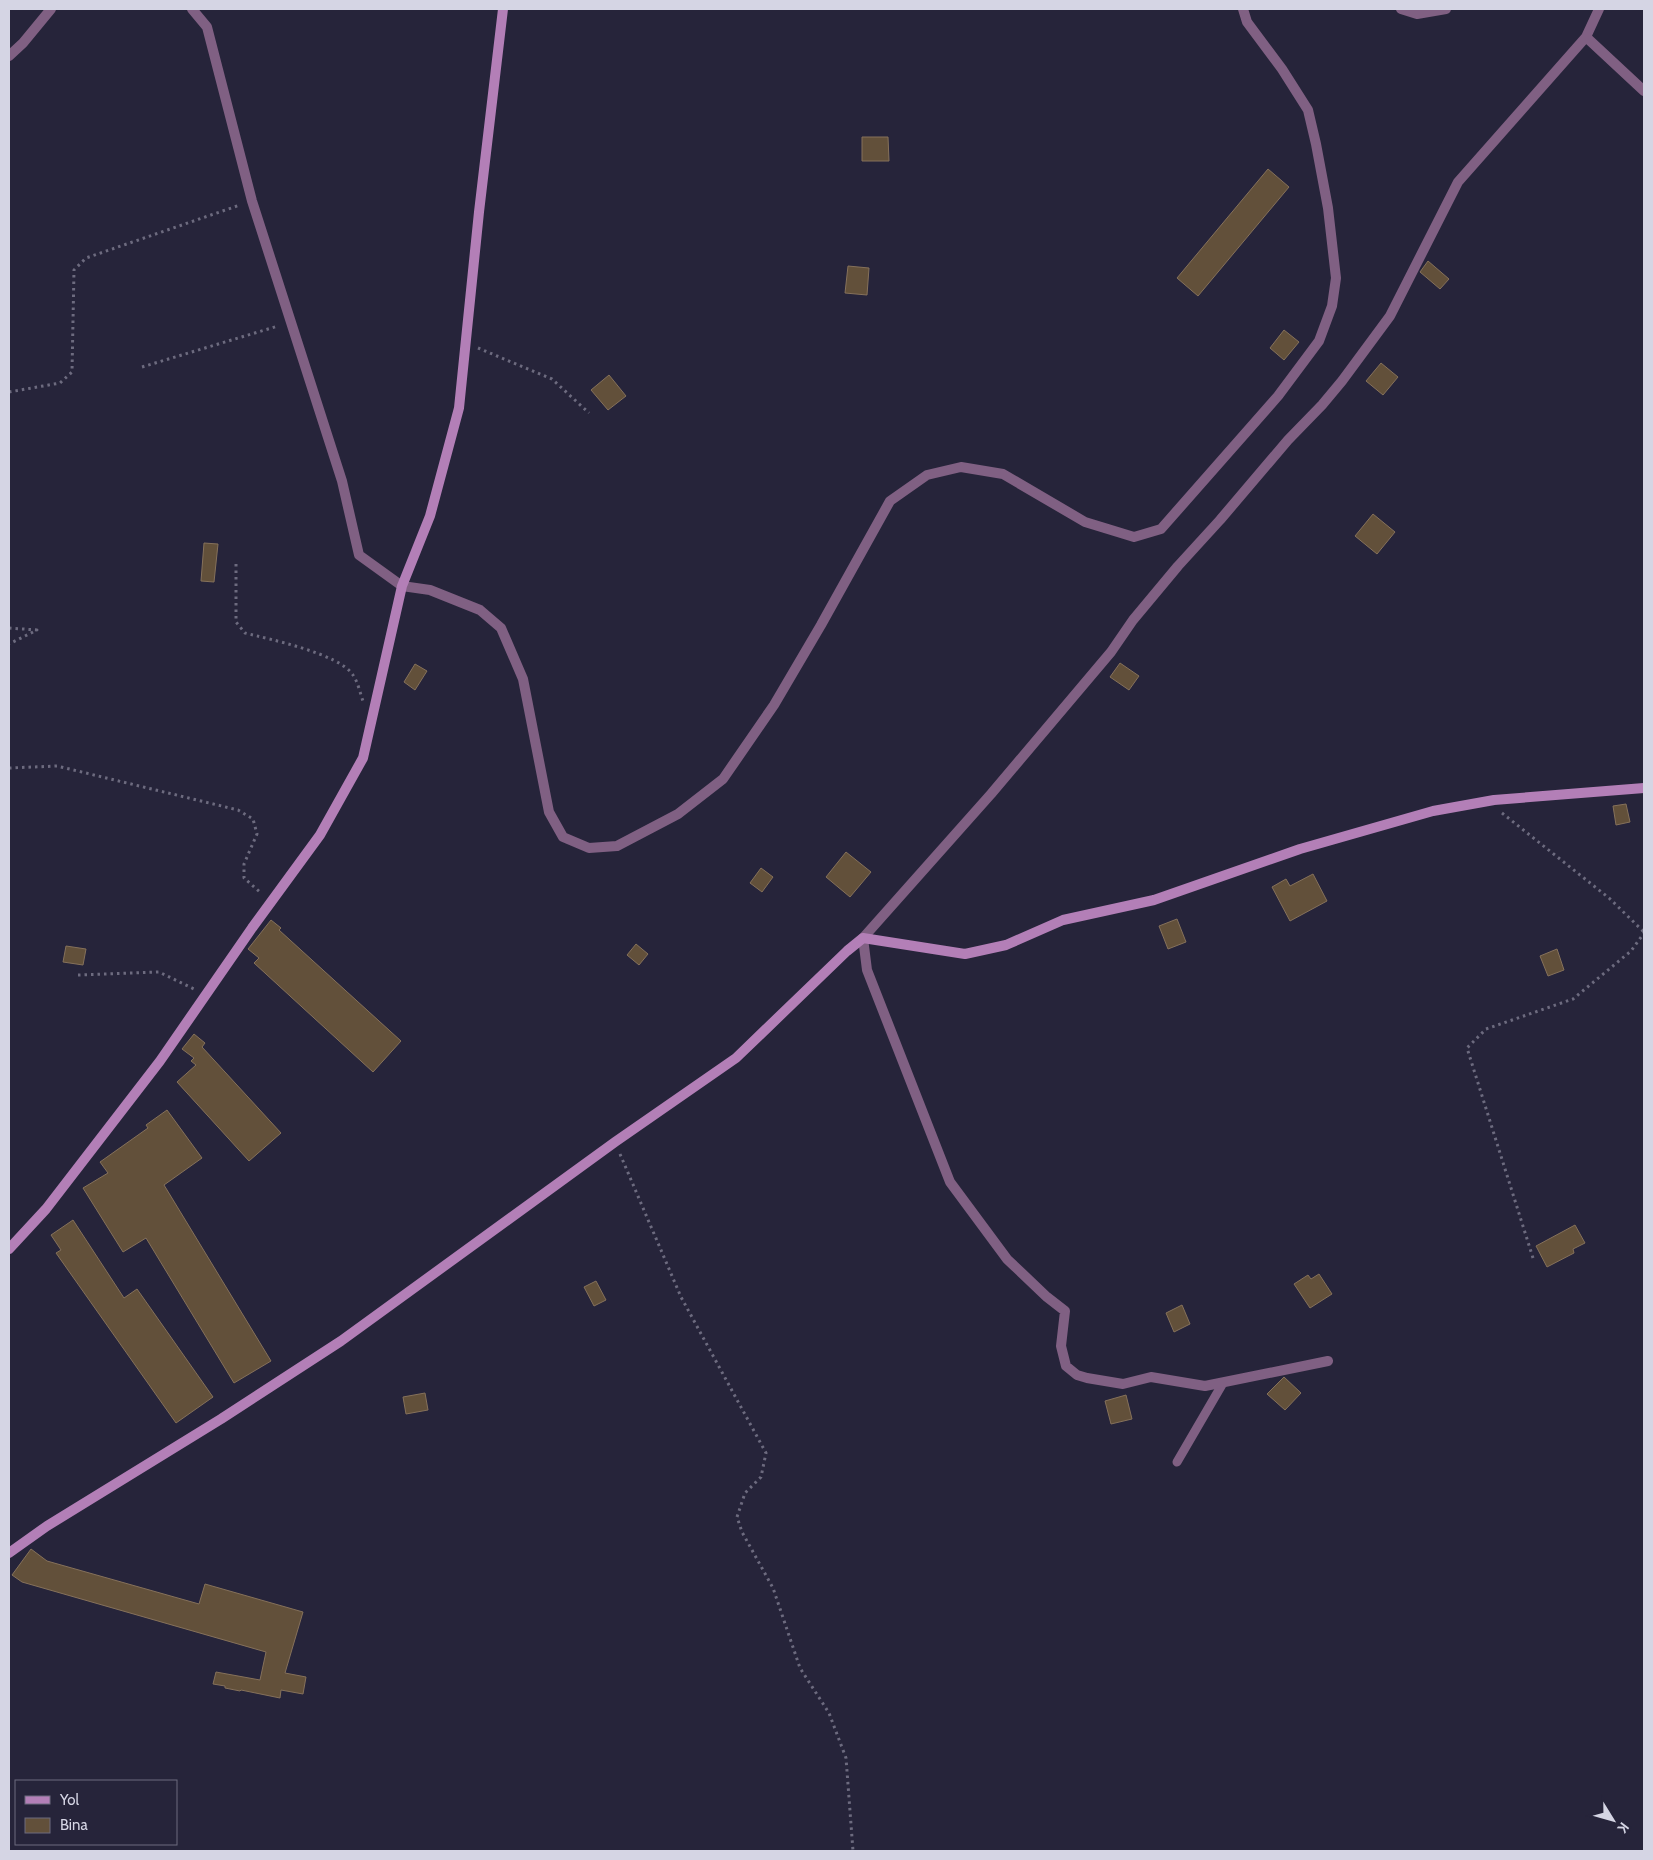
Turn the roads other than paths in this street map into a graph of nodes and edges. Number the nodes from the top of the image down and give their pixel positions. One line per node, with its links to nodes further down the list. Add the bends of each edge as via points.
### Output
1 (52, 9): 9 (street)
2 (192, 9): 11 (street, via 207,27 252,201 342,481 359,555)
3 (503, 9): 11 (main road, via 459,408 430,516)
4 (1243, 9): 11 (street, via 1247,22 1308,110 1328,208 1336,278 1332,306 1319,341 1278,396 1161,529 1134,537 1085,522 1003,474 961,467 927,475 890,501 821,626 723,778 678,814 617,846 589,848 563,837 549,812 524,679 501,628 480,610 430,590)
5 (1401, 9): 6 (street, via 1417,14)
6 (1446, 9)
7 (1599, 9): 8 (street)
8 (1586, 37): 10 (street); 13 (street, via 1458,182 1390,316 1342,381 1178,566 1111,652)
9 (9, 56)
10 (1644, 91)
11 (402, 586): 14 (main road, via 362,758 320,835 160,1061 46,1209)
12 (1644, 788): 13 (main road, via 1488,801 1433,811 1310,846 1154,900 1063,920 1006,945 965,954)
13 (864, 938): 16 (street, via 866,970 950,1182 1006,1259 1065,1311 1061,1346 1066,1366 1077,1375 1123,1384 1151,1377 1205,1386); 18 (main road, via 736,1058 341,1341)
14 (9, 1249)
15 (1328, 1361): 16 (street)
16 (1223, 1383): 17 (lane)
17 (1177, 1462)
18 (9, 1553)

